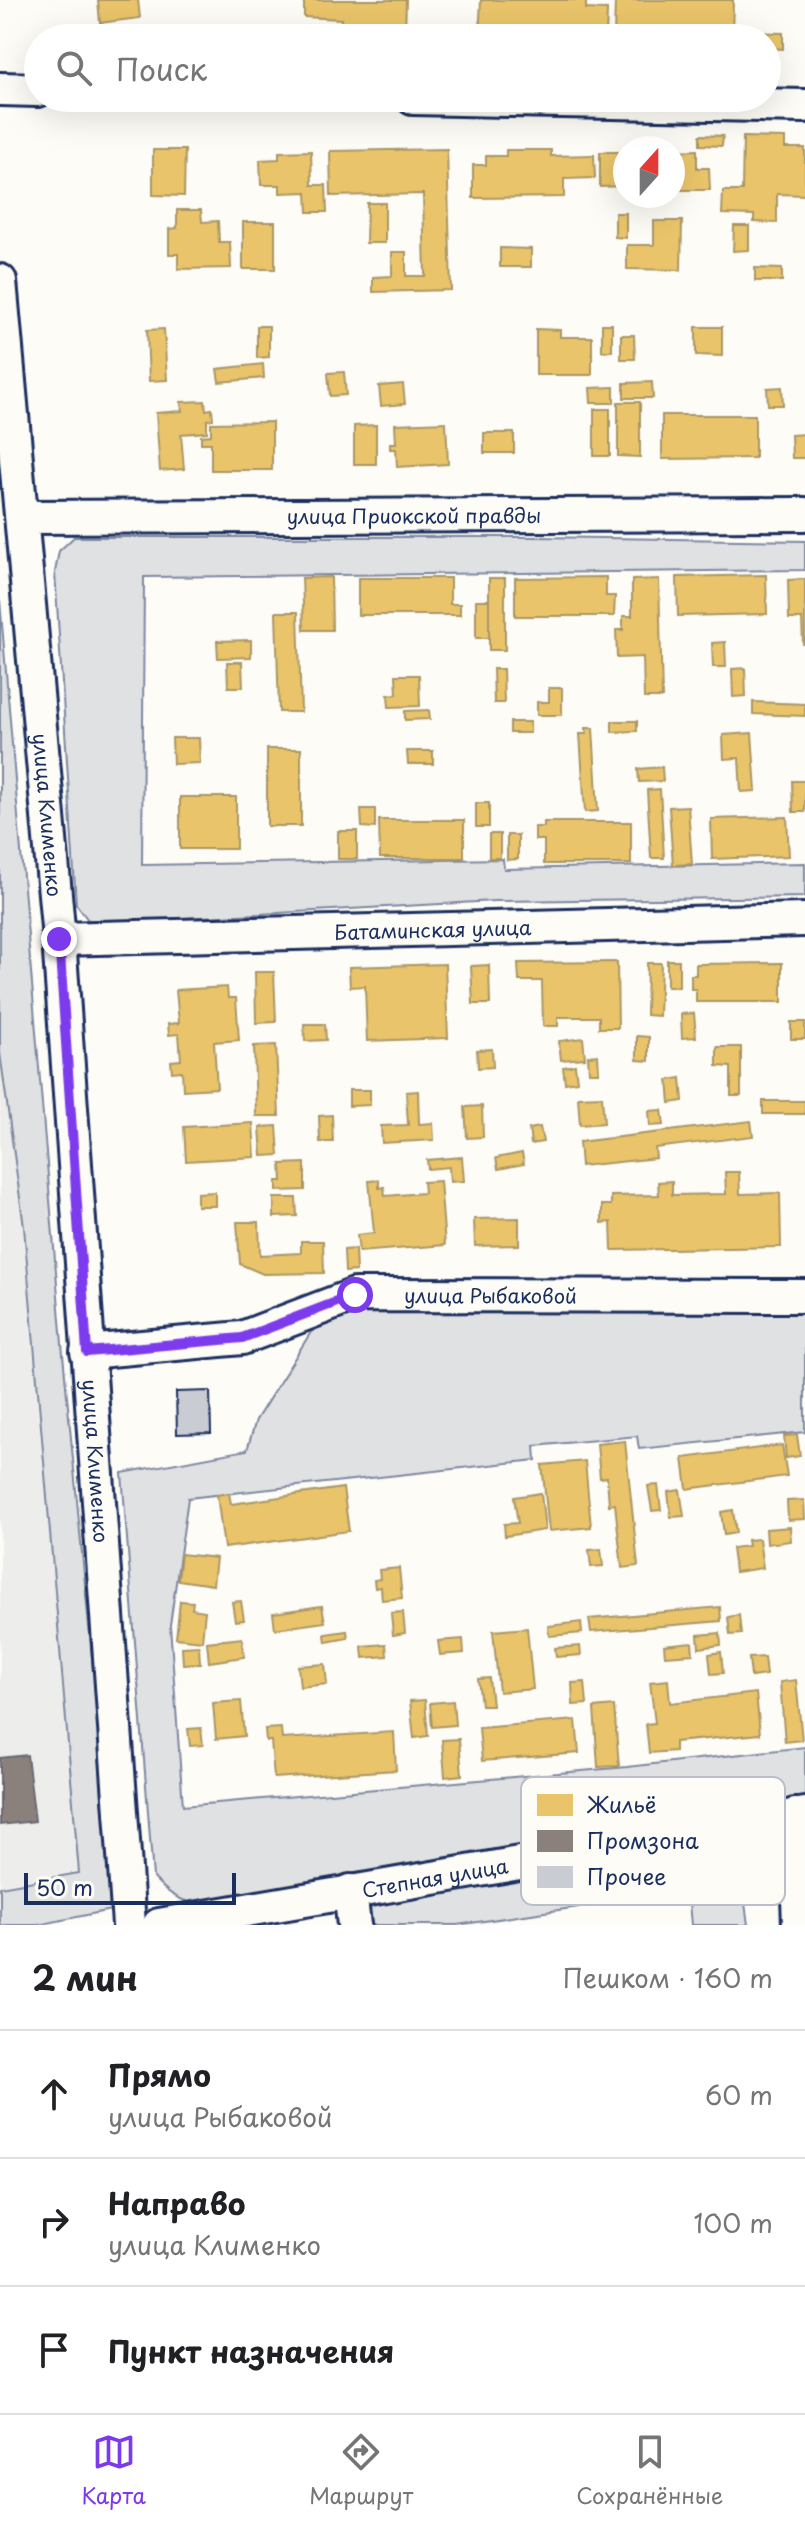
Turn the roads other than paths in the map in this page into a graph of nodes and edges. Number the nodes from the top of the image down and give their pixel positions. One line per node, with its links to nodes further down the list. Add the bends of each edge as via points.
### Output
1 (0, 89): 2 (street)
2 (24, 90)
3 (781, 106): 4 (street)
4 (805, 106)
5 (0, 281): 7 (street, улица Клименко)
6 (805, 514): 7 (street, улица Приокской правды)
7 (22, 517): 9 (street, улица Клименко)
8 (805, 920): 9 (street, Батаминская улица)
9 (59, 939): 11 (street, улица Клименко)
10 (805, 1296): 11 (street, улица Рыбаковой, via 355,1295 242,1338)
11 (87, 1352): 15 (street, улица Клименко)
12 (800, 1814): 18 (street)
13 (521, 1862): 14 (street, Степная улица)
14 (350, 1891): 16 (street, Степная улица); 17 (street)
15 (129, 1925)
16 (159, 1925)
17 (354, 1925)
18 (799, 1925)

